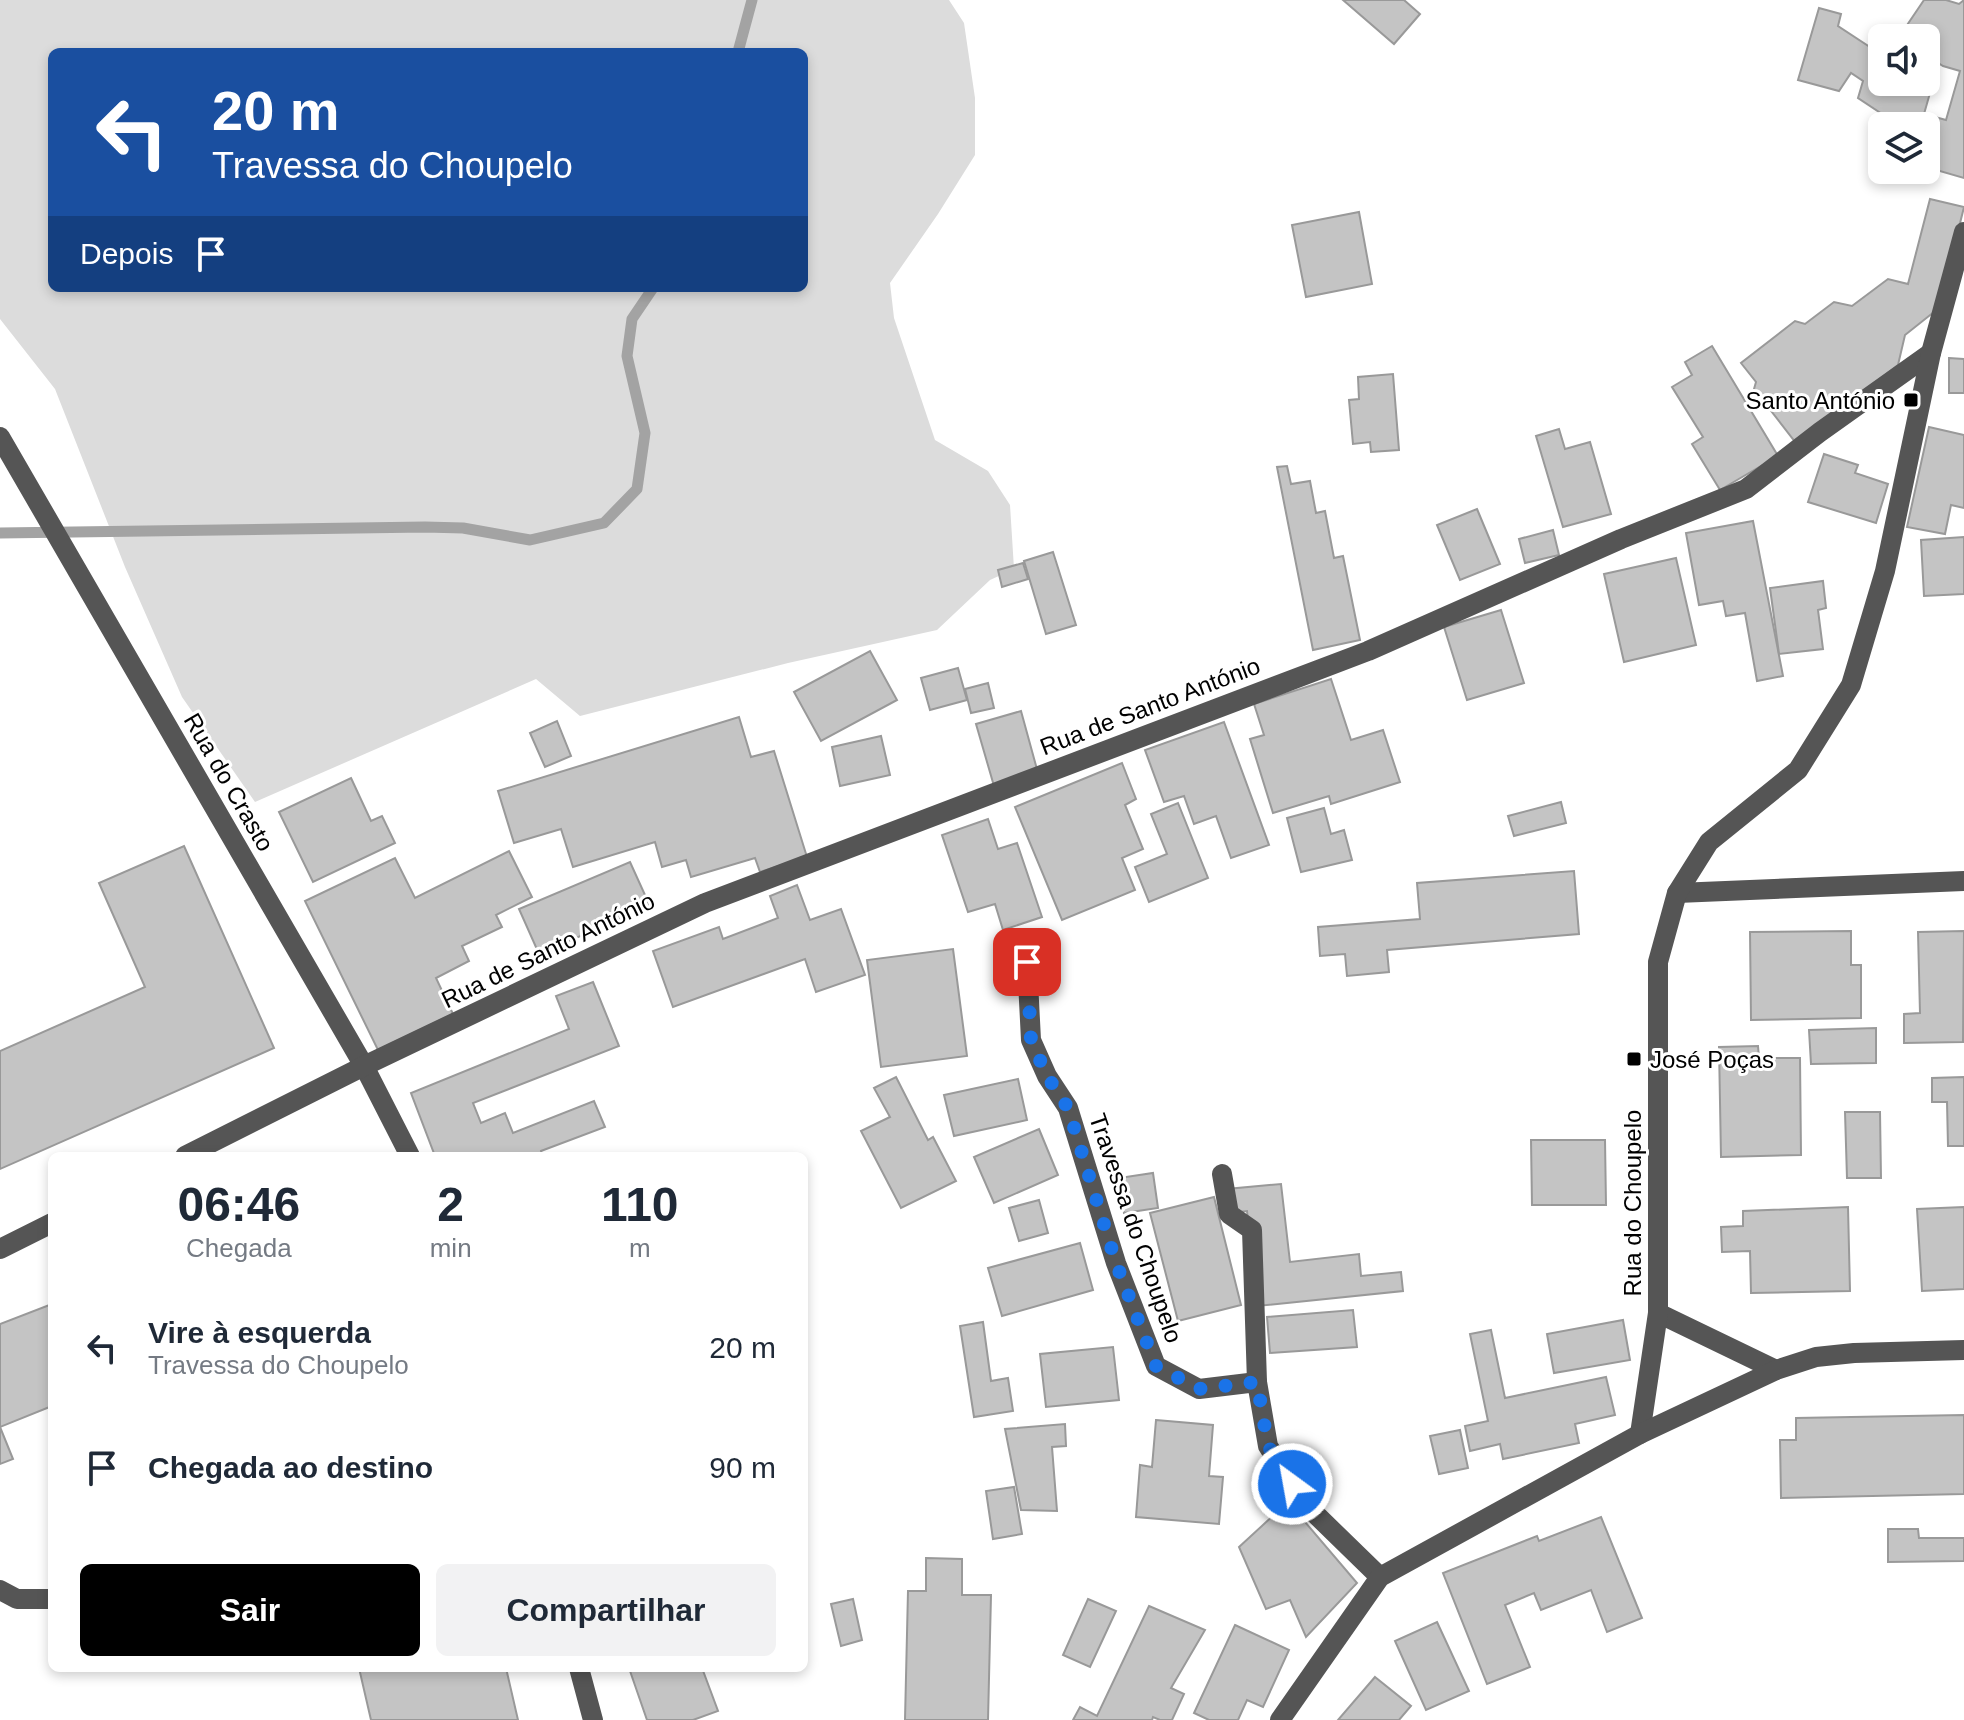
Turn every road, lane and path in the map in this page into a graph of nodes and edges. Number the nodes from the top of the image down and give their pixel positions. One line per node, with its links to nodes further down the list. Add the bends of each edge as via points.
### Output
1 (1964, 232): 2 (street, Rua do Choupelo)
2 (1931, 353): 5 (street, Rua do Choupelo, via 1885,571 1851,685 1798,770 1709,842); 7 (street, Rua de Santo António, via 1746,489 1368,651 705,903)
3 (0, 437): 7 (street, Rua do Crasto)
4 (1964, 881): 5 (street)
5 (1677, 893): 13 (street, Rua do Choupelo, via 1658,962)
6 (1027, 962): 16 (street, Travessa do Choupelo, via 1031,1040 1068,1108 1116,1263 1156,1366 1199,1389)
7 (364, 1066): 8 (street, Rua de Santo António); 9 (street, Rua do Crasto)
8 (193, 1152)
9 (408, 1152)
10 (1222, 1174): 16 (street, via 1229,1214 1252,1230)
11 (48, 1225): 12 (street)
12 (0, 1249)
13 (1658, 1313): 15 (street); 17 (street, Rua do Choupelo)
14 (1964, 1350): 15 (street, via 1816,1357)
15 (1776, 1370): 17 (street)
16 (1257, 1382): 18 (street, via 1268,1446 1304,1503)
17 (1640, 1434): 18 (street)
18 (1380, 1577): 23 (street)
19 (0, 1590): 20 (street, via 17,1599)
20 (48, 1599)
21 (580, 1672): 22 (street)
22 (593, 1720)
23 (1280, 1720)

